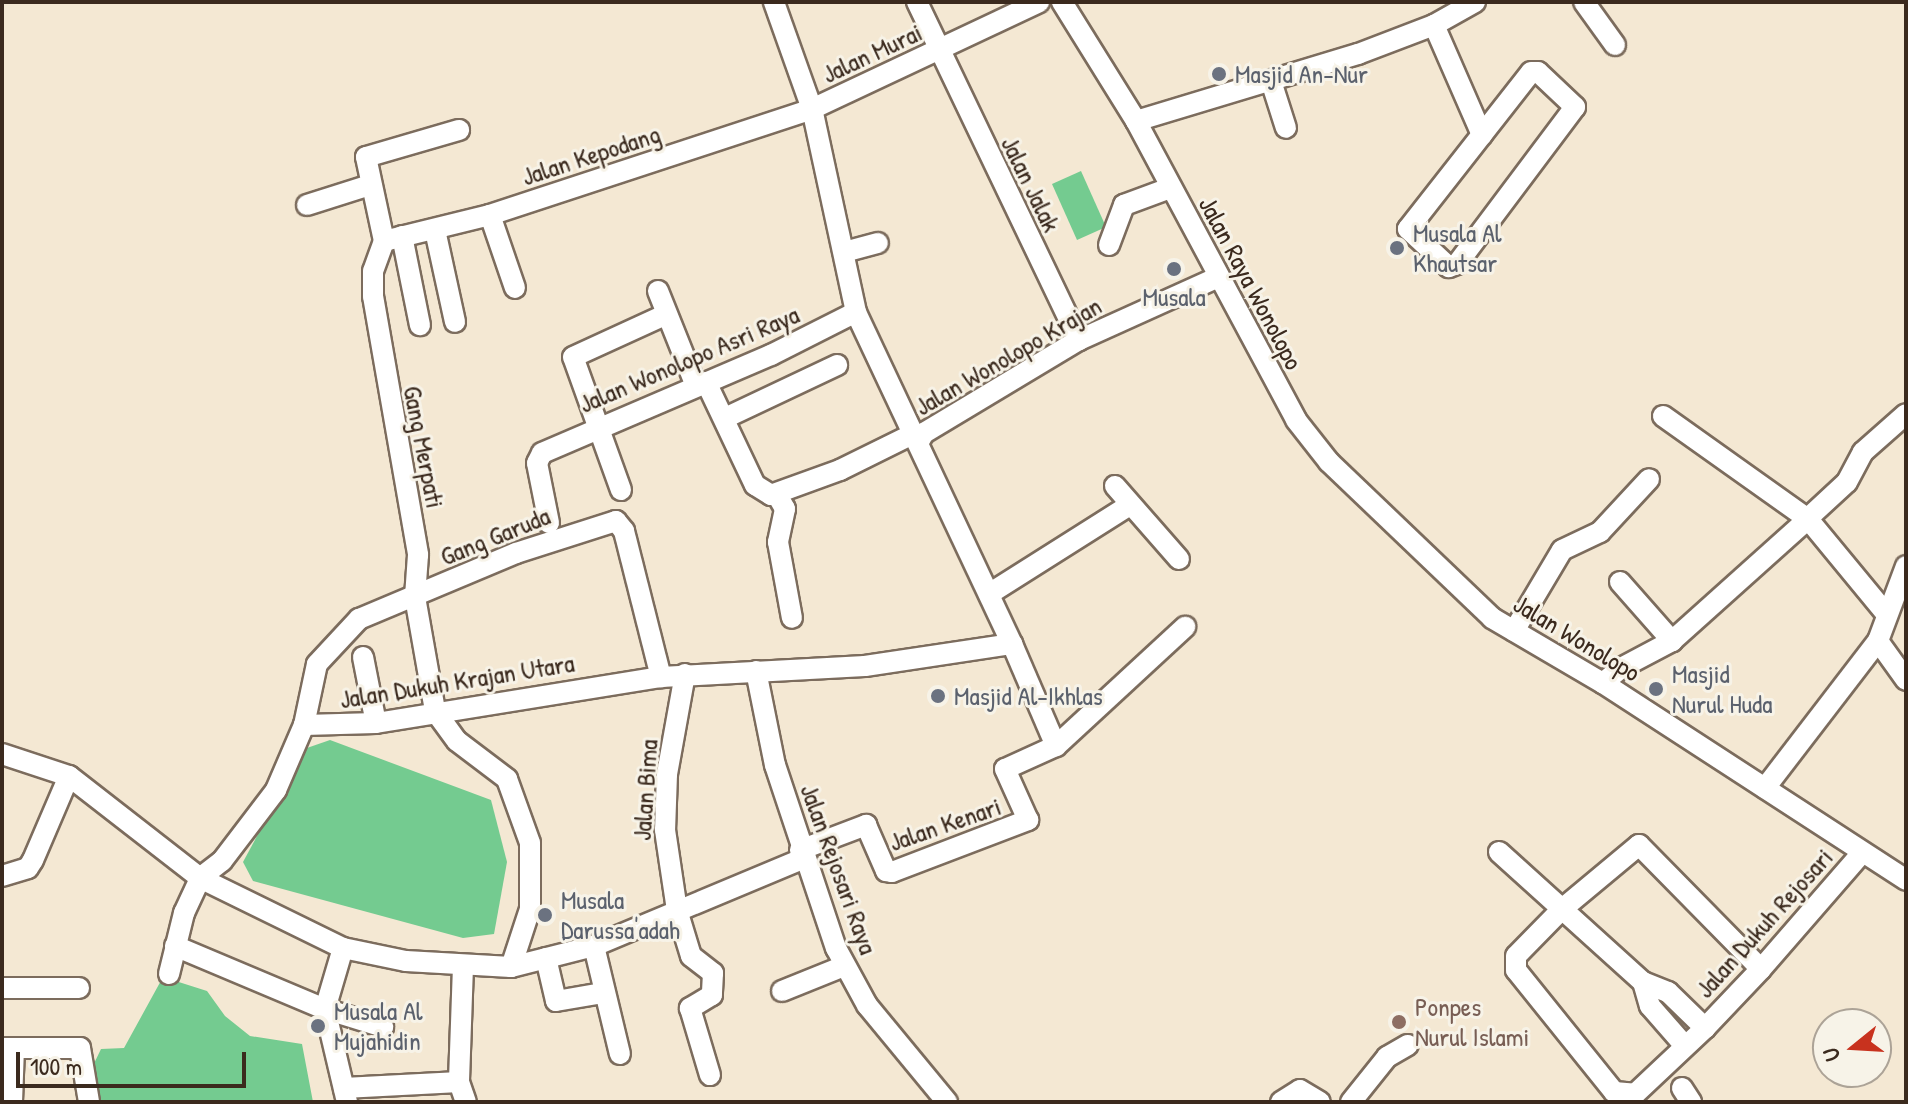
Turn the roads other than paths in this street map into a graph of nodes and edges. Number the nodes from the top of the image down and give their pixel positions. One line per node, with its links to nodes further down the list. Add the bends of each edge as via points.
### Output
1 (774, 2): 11 (street, Jalan Wonolopo Krajan)
2 (917, 2): 9 (street, Jalan Jalak)
3 (1039, 2): 9 (street, Jalan Murai)
4 (1062, 2): 12 (street, Jalan Raya Wonolopo)
5 (1475, 2): 7 (street)
6 (1584, 2): 8 (street)
7 (1434, 25): 10 (street); 15 (street)
8 (1615, 45)
9 (942, 50): 11 (street, Jalan Murai); 32 (street, Jalan Jalak)
10 (1271, 81): 12 (street, via 1222,91); 13 (street)
11 (812, 109): 19 (street, Jalan Kepodang); 24 (street, Jalan Wonolopo Krajan)
12 (1136, 121): 17 (street, Jalan Raya Wonolopo)
13 (1286, 128)
14 (459, 130): 16 (street, via 371,152 365,165)
15 (1482, 135): 15 (street, via 1535,71 1576,105 1457,264 1449,267 1407,231)
16 (370, 185): 18 (street); 21 (street)
17 (1170, 188): 23 (street, via 1124,205); 25 (street, Jalan Raya Wonolopo)
18 (307, 205)
19 (490, 215): 20 (street, Jalan Kepodang); 26 (street)
20 (435, 230): 21 (street, Jalan Kepodang); 30 (street)
21 (393, 238): 31 (street); 52 (street, Gang Merpati, via 373,271 373,296 418,555)
22 (878, 243): 24 (street)
23 (1109, 245)
24 (844, 252): 28 (street, Jalan Wonolopo Krajan)
25 (1216, 278): 32 (street, Jalan Wonolopo Krajan); 48 (street, Jalan Raya Wonolopo, via 1300,425 1339,473)
26 (515, 288)
27 (658, 291): 29 (street)
28 (856, 312): 34 (street, Jalan Wonolopo Asri Raya); 39 (street, Jalan Wonolopo Krajan)
29 (667, 314): 34 (street); 38 (street, via 577,352 573,363)
30 (455, 322)
31 (420, 325)
32 (1079, 340): 39 (street, Jalan Wonolopo Krajan)
33 (837, 365): 37 (street)
34 (701, 384): 37 (street); 38 (street, Jalan Wonolopo Asri Raya)
35 (1906, 414): 45 (street, via 1863,452 1847,482)
36 (1663, 416): 45 (street)
37 (725, 418): 43 (street, via 755,485)
38 (596, 428): 42 (street); 46 (street, Jalan Wonolopo Asri Raya, via 542,453 537,463)
39 (915, 439): 43 (street); 51 (street, Jalan Wonolopo Krajan)
40 (1649, 479): 56 (street, via 1600,532 1562,550)
41 (1115, 486): 44 (street)
42 (621, 490)
43 (777, 495): 54 (street, via 785,509 778,542)
44 (1130, 505): 47 (street); 51 (street)
45 (1808, 519): 53 (street); 57 (street)
46 (549, 523)
47 (1179, 559)
48 (1430, 561): 56 (street, Jalan Wonolopo, via 1492,618)
49 (1906, 566): 53 (street)
50 (1620, 582): 57 (street)
51 (989, 594): 59 (street, Jalan Wonolopo Krajan)
52 (415, 597): 63 (street, Gang Garuda, via 516,553 616,521 624,531); 66 (street, Gang Merpati); 68 (street, Gang Garuda, via 359,619 326,649 311,683)
53 (1887, 615): 58 (street)
54 (792, 618)
55 (1185, 627): 69 (street, Jalan Kenari)
56 (1514, 631): 65 (street, Jalan Wonolopo)
57 (1672, 641): 65 (street)
58 (1878, 641): 64 (street); 72 (street)
59 (1012, 644): 61 (street, via 865,666); 69 (street)
60 (363, 657): 67 (street)
61 (756, 671): 62 (street, Jalan Dukuh Krajan Utara); 75 (street, Jalan Rejosari Raya)
62 (685, 674): 63 (street, Jalan Dukuh Krajan Utara); 79 (street, Jalan Bima, via 667,774 665,830)
63 (661, 677): 66 (street, Jalan Dukuh Krajan Utara)
64 (1906, 680)
65 (1603, 683): 72 (street, Jalan Wonolopo)
66 (435, 711): 67 (street, Jalan Dukuh Krajan Utara); 87 (street, via 457,741 507,779 530,843 530,909)
67 (376, 723): 68 (street, Jalan Dukuh Krajan Utara)
68 (304, 725): 77 (street, via 261,814 222,861)
69 (1056, 746): 75 (street, Jalan Kenari, via 1005,769 1028,815 1024,824 892,872 886,871 866,825)
70 (2, 754): 71 (street)
71 (69, 776): 76 (street, via 28,868); 77 (street)
72 (1765, 788): 74 (street, Jalan Wonolopo)
73 (1499, 852): 80 (street)
74 (1862, 853): 78 (street, Jalan Wonolopo); 88 (street, Jalan Dukuh Rejosari)
75 (801, 855): 79 (street); 86 (street, Jalan Rejosari Raya)
76 (2, 876)
77 (200, 878): 81 (street); 83 (street)
78 (1906, 880)
79 (677, 910): 82 (street); 102 (street, Jalan Bima, via 691,956 713,973 712,995 690,1008)
80 (1561, 910): 88 (street, Jalan Dukuh Rejosari, via 1639,845); 90 (street); 99 (street, Jalan Dukuh Rejosari, via 1516,956 1516,970 1614,1092 1635,1094)
81 (175, 946): 89 (street); 95 (street)
82 (594, 946): 84 (street); 94 (street)
83 (343, 948): 85 (street); 95 (street)
84 (546, 958): 87 (street); 94 (street, via 556,1001)
85 (463, 966): 87 (street); 103 (street)
86 (844, 966): 93 (street); 109 (street, Jalan Rejosari Raya, via 867,1005)
87 (511, 967)
88 (1761, 969): 97 (street, Jalan Dukuh Rejosari)
89 (169, 974)
90 (1643, 982): 97 (street, via 1668,992); 99 (street, via 1650,1006)
91 (2, 988): 92 (street)
92 (79, 988)
93 (782, 991)
94 (603, 993): 101 (street)
95 (325, 1009): 96 (street); 105 (street)
96 (383, 1027)
97 (1705, 1028): 99 (street, Jalan Dukuh Rejosari)
98 (1408, 1045): 112 (street, via 1387,1057)
99 (1685, 1046)
100 (8, 1048): 106 (street); 107 (street, via 80,1048)
101 (620, 1054)
102 (710, 1075)
103 (459, 1082): 104 (street); 108 (street)
104 (410, 1093): 105 (street)
105 (345, 1095)
106 (12, 1102)
107 (89, 1102)
108 (466, 1102)
109 (947, 1102)
110 (1281, 1102): 111 (street, via 1300,1090)
111 (1320, 1102)
112 (1351, 1102)

